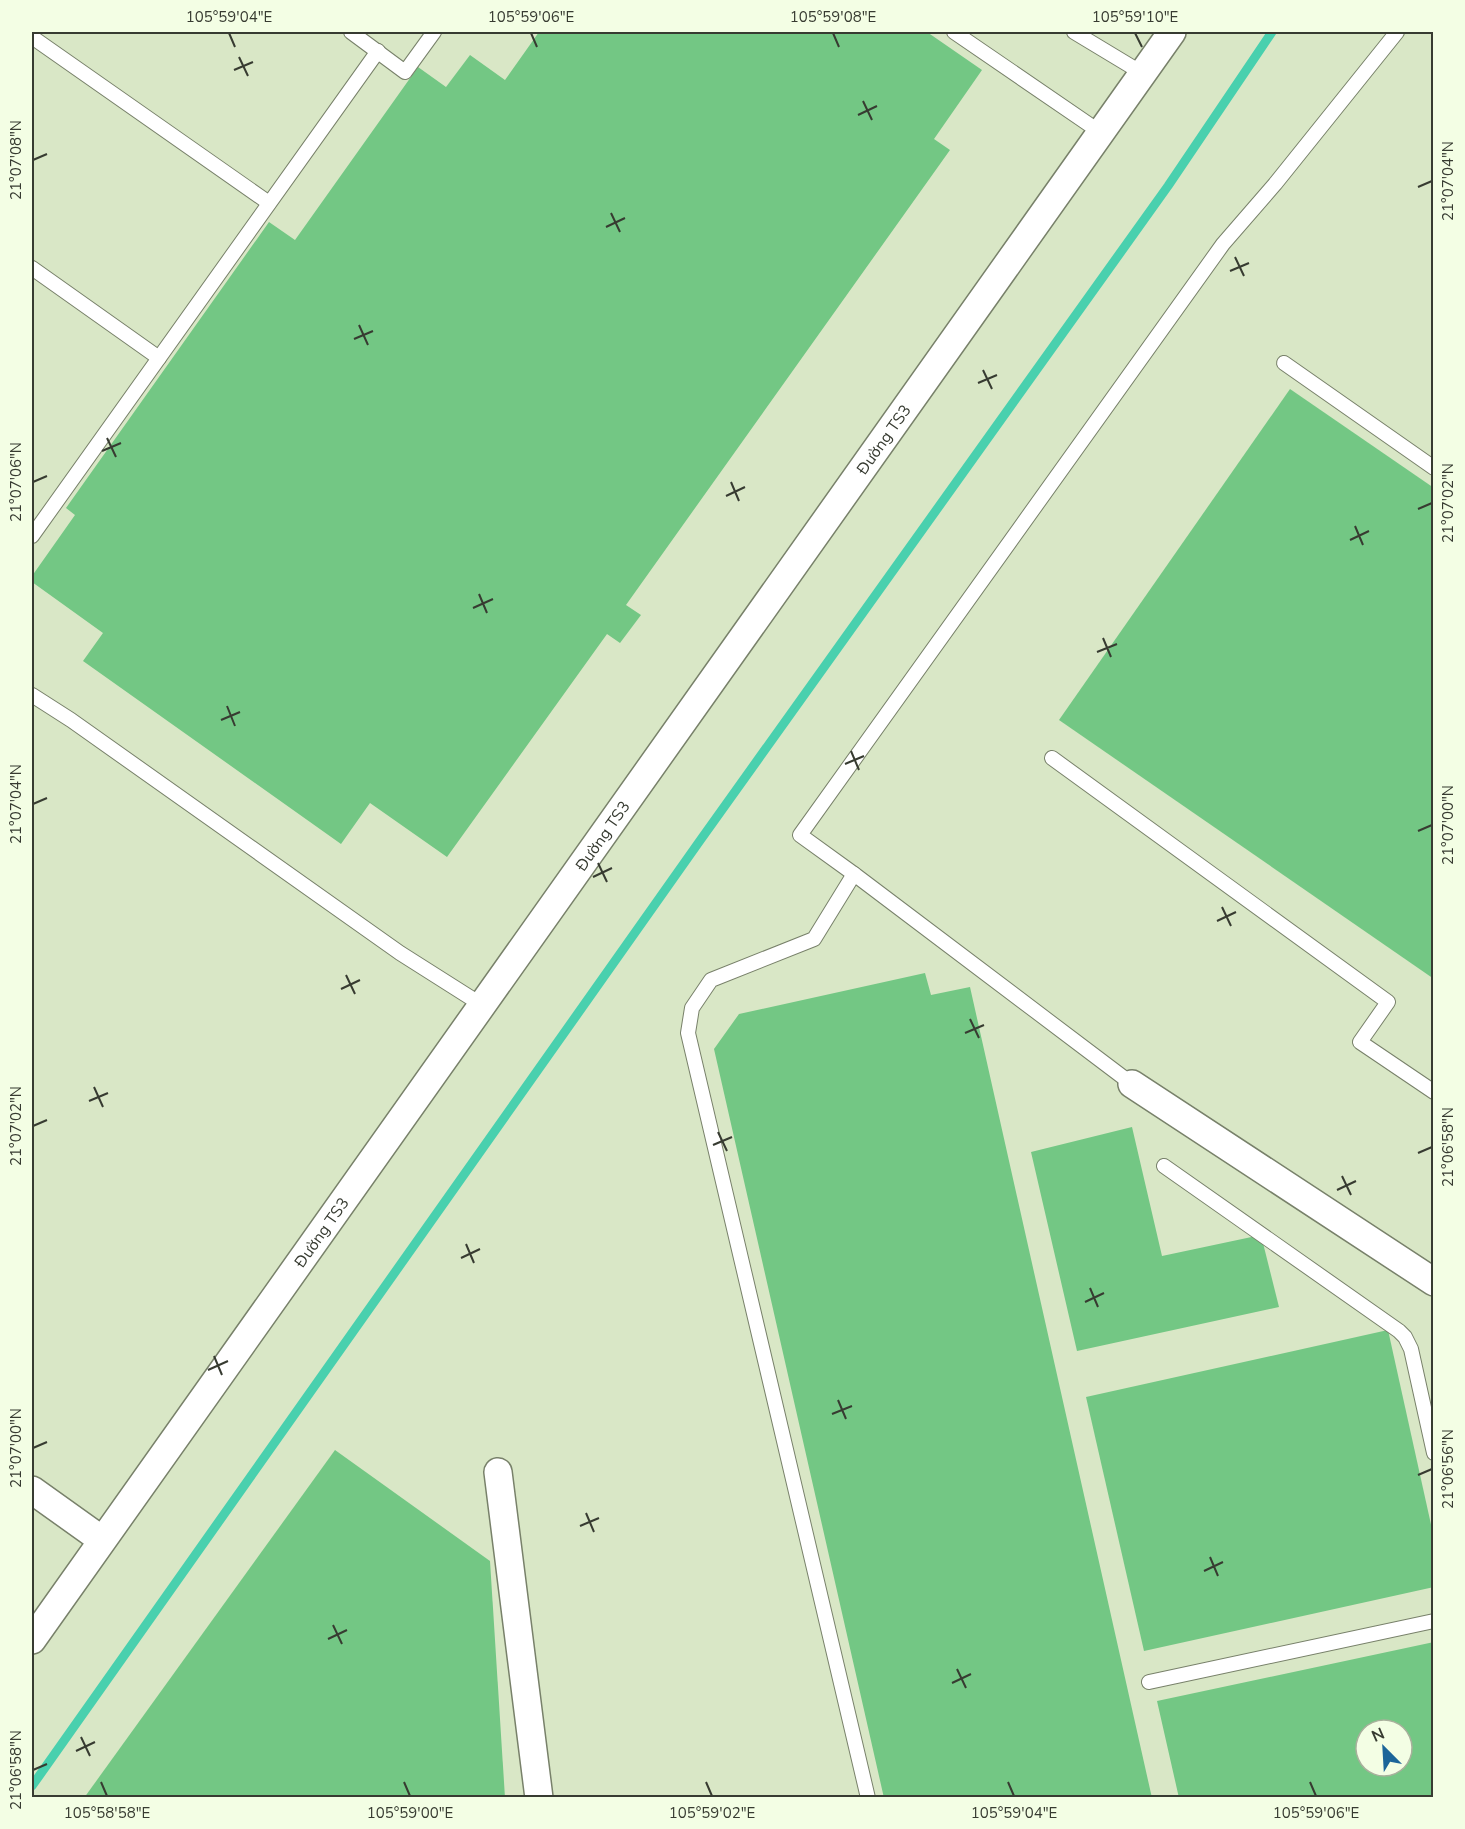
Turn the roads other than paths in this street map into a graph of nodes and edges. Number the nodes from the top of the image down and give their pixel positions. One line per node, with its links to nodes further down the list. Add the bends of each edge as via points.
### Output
1 (351, 32): 8 (lane)
2 (434, 32): 8 (lane, via 405,72)
3 (954, 32): 10 (lane)
4 (1074, 32): 9 (lane)
5 (1172, 32): 9 (street, Đường TS3)
6 (1397, 32): 19 (lane, via 1223,244 800,835)
7 (32, 37): 11 (lane)
8 (378, 51): 11 (lane)
9 (1142, 73): 10 (street, Đường TS3)
10 (1100, 132): 20 (street, Đường TS3)
11 (269, 202): 13 (lane)
12 (32, 268): 13 (lane)
13 (159, 358): 16 (lane)
14 (1284, 363): 15 (lane)
15 (1434, 468)
16 (32, 536)
17 (32, 695): 20 (lane, via 400,953)
18 (1052, 758): 22 (lane, via 1388,1002 1360,1042)
19 (854, 874): 21 (lane); 33 (lane, via 814,939 711,980 692,1008 688,1033)
20 (482, 1005): 28 (street, Đường TS3)
21 (1132, 1084): 24 (street)
22 (1434, 1092)
23 (1164, 1166): 25 (lane, via 1399,1330 1411,1349)
24 (1434, 1282)
25 (1434, 1453)
26 (498, 1472): 32 (street)
27 (32, 1490): 28 (street)
28 (102, 1540): 30 (street, Đường TS3)
29 (1434, 1621): 31 (lane)
30 (32, 1640)
31 (1149, 1682)
32 (539, 1797)
33 (868, 1797)

